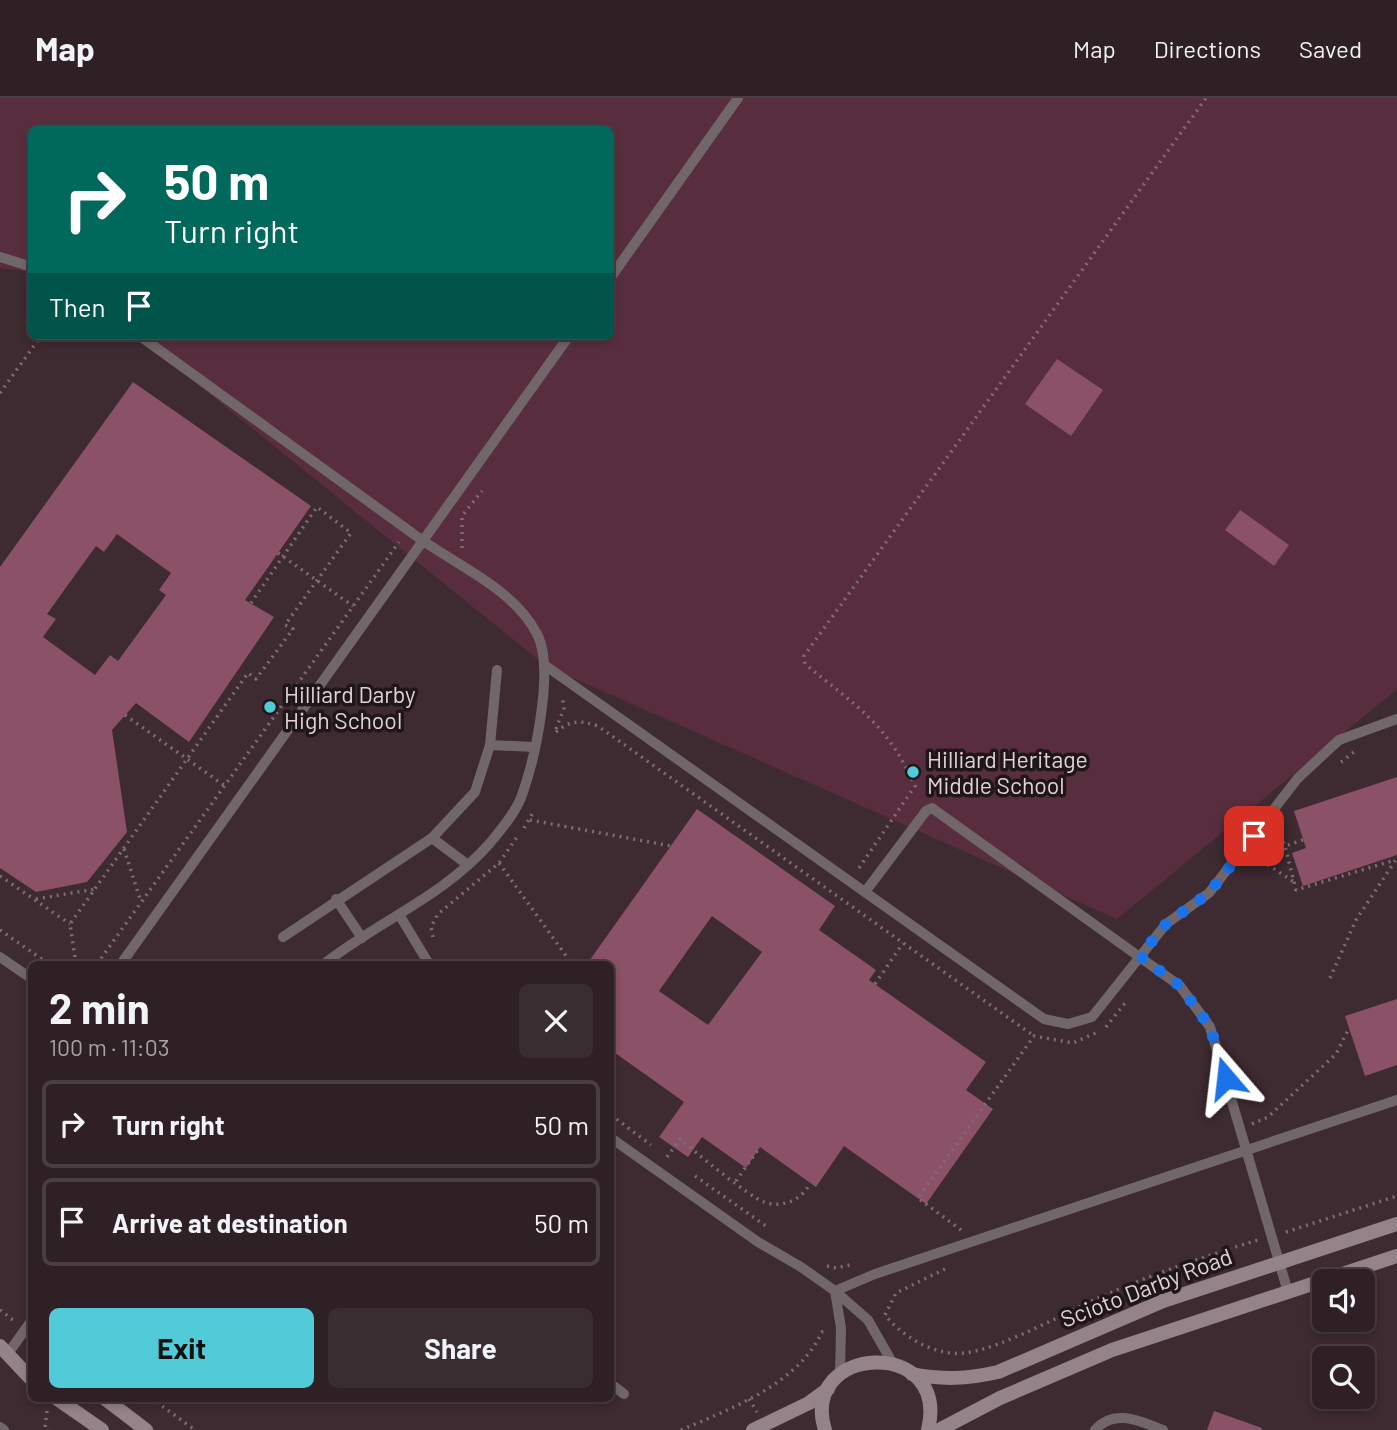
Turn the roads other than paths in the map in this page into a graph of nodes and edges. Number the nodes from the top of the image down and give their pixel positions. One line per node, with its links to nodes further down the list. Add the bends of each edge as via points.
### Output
1 (738, 98): 4 (lane)
2 (0, 257): 3 (lane)
3 (28, 266)
4 (614, 273)
5 (146, 340): 7 (lane)
6 (566, 340): 7 (lane)
7 (423, 541): 8 (lane, via 514,604 538,635); 22 (lane)
8 (546, 666): 12 (lane); 15 (lane)
9 (497, 670): 11 (lane)
10 (1397, 719): 20 (lane, via 1339,740 1298,778 1209,893 1166,924)
11 (490, 745): 12 (lane); 13 (lane, via 475,792)
12 (534, 747): 14 (lane, via 522,797)
13 (432, 838): 14 (lane); 16 (lane)
14 (468, 865): 17 (lane, via 452,882)
15 (865, 892): 20 (lane, via 1044,1019 1068,1024 1092,1017); 20 (lane, via 932,808)
16 (336, 899): 18 (lane); 19 (lane)
17 (400, 916): 19 (lane); 24 (lane)
18 (283, 937)
19 (362, 938): 23 (lane)
20 (1140, 956): 28 (lane, via 1180,986 1210,1027)
21 (0, 957): 25 (lane)
22 (123, 961)
23 (328, 961)
24 (427, 961)
25 (28, 976)
26 (1397, 1100): 28 (lane)
27 (614, 1140): 32 (lane)
28 (1248, 1151): 31 (lane); 32 (lane)
29 (1397, 1224): 31 (main road, Scioto Darby Road)
30 (1397, 1256): 33 (main road, Scioto Darby Road)
31 (1279, 1261): 33 (lane); 39 (main road, Scioto Darby Road, via 1163,1301 998,1372 940,1380)
32 (835, 1291): 37 (lane, via 868,1320); 38 (lane, via 841,1328)
33 (1288, 1292): 53 (main road, Scioto Darby Road, via 1112,1350)
34 (28, 1324): 35 (lane)
35 (5, 1349): 36 (main road); 40 (main road)
36 (28, 1358)
37 (892, 1362): 38 (main road, via 856,1364); 39 (main road)
38 (840, 1374): 42 (main road)
39 (912, 1374): 52 (main road, via 929,1400)
40 (28, 1375)
41 (614, 1386): 43 (lane)
42 (828, 1389): 50 (main road); 51 (main road, via 823,1405)
43 (624, 1394)
44 (62, 1402): 48 (main road)
45 (109, 1402): 49 (main road)
46 (0, 1427): 47 (lane)
47 (4, 1430)
48 (102, 1430)
49 (146, 1430)
50 (752, 1430)
51 (825, 1430)
52 (928, 1430)
53 (939, 1430)
54 (1095, 1430): 55 (lane, via 1116,1416)
55 (1163, 1430)

